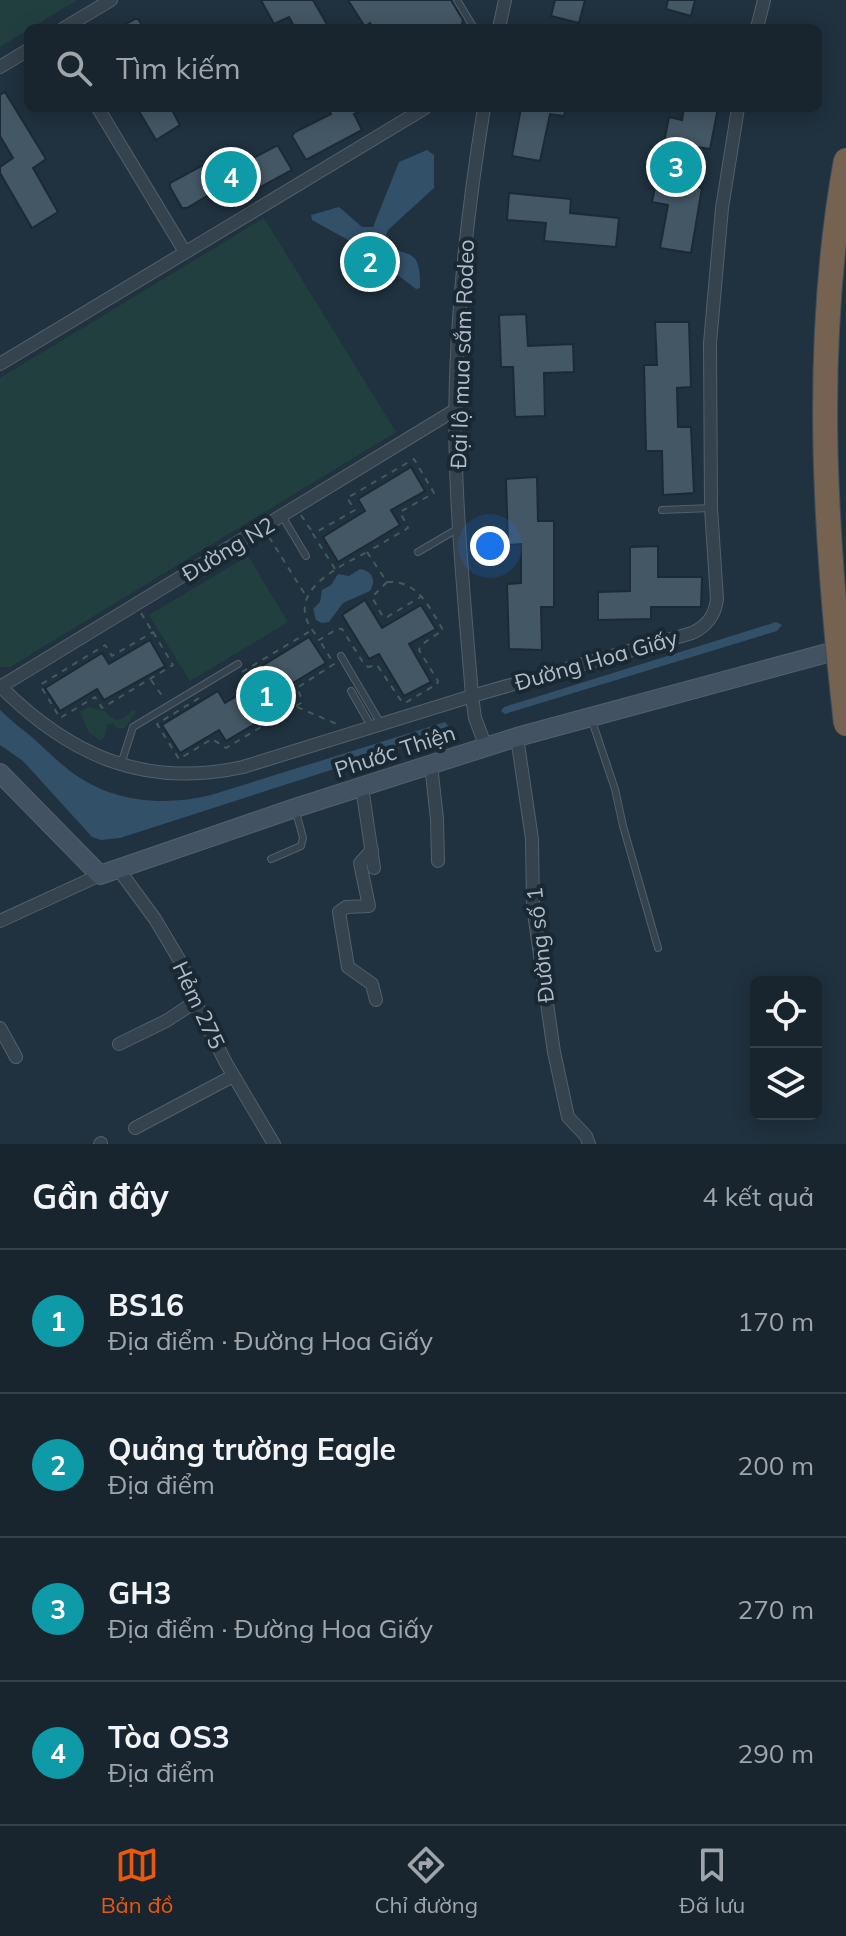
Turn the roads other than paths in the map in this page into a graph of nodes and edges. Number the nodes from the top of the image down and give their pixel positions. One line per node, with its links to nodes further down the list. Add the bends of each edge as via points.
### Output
1 (111, 0): 5 (street)
2 (457, 0): 6 (lane)
3 (505, 0): 7 (street)
4 (764, 0): 8 (street)
5 (71, 24)
6 (472, 24)
7 (500, 24)
8 (758, 24)
9 (24, 52): 10 (street)
10 (0, 67)
11 (100, 112): 16 (street)
12 (418, 112): 16 (street)
13 (483, 112): 18 (street, Đại lộ mua sắm Rodeo, via 468,219)
14 (737, 112): 19 (street, Đường Hoa Giấy, via 713,301)
15 (846, 160): 34 (highway, bridge, via 825,371 825,496)
16 (185, 252): 17 (street)
17 (0, 364)
18 (455, 410): 21 (street, Đường N2); 22 (street, Đại lộ mua sắm Rodeo)
19 (711, 508): 20 (lane); 32 (street, Đường Hoa Giấy, via 717,599 706,625)
20 (662, 510)
21 (282, 516): 24 (lane); 30 (street, Đường N2)
22 (459, 528): 23 (lane); 32 (street, Đại lộ mua sắm Rodeo)
23 (418, 552)
24 (306, 556)
25 (833, 560): 26 (lane)
26 (821, 566)
27 (846, 648): 33 (street, Phước Thiện)
28 (341, 656): 35 (lane)
29 (238, 664): 38 (lane, via 133,727)
30 (0, 687): 38 (street, Đường Hoa Giấy, via 54,734)
31 (351, 691): 35 (lane)
32 (472, 696): 35 (street, Đường Hoa Giấy); 37 (street, Đại lộ mua sắm Rodeo)
33 (590, 717): 36 (street, Phước Thiện); 50 (lane)
34 (846, 724)
35 (377, 726): 38 (street, Đường Hoa Giấy, via 214,773 162,772)
36 (517, 737): 37 (street, Phước Thiện); 59 (street, Đường số 1, via 554,1052 568,1117)
37 (486, 747): 39 (street, Phước Thiện)
38 (121, 764)
39 (431, 765): 41 (street, Phước Thiện); 45 (street)
40 (0, 773): 48 (street)
41 (362, 787): 42 (street, Phước Thiện); 43 (street)
42 (295, 808): 44 (lane, via 301,846); 47 (street, Phước Thiện)
43 (372, 850): 46 (street); 51 (street, via 360,863 369,906 339,912 348,967 372,984)
44 (271, 859)
45 (438, 861)
46 (374, 868)
47 (119, 870): 48 (street, Phước Thiện); 52 (street, Hẻm 275, via 183,966)
48 (100, 875): 49 (street)
49 (2, 916)
50 (658, 948)
51 (376, 1000)
52 (195, 1002): 54 (street); 56 (street, Hẻm 275)
53 (0, 1028): 55 (street)
54 (119, 1044)
55 (16, 1057)
56 (233, 1076): 57 (street); 58 (street, Hẻm 275)
57 (135, 1128)
58 (274, 1144)
59 (589, 1144)

